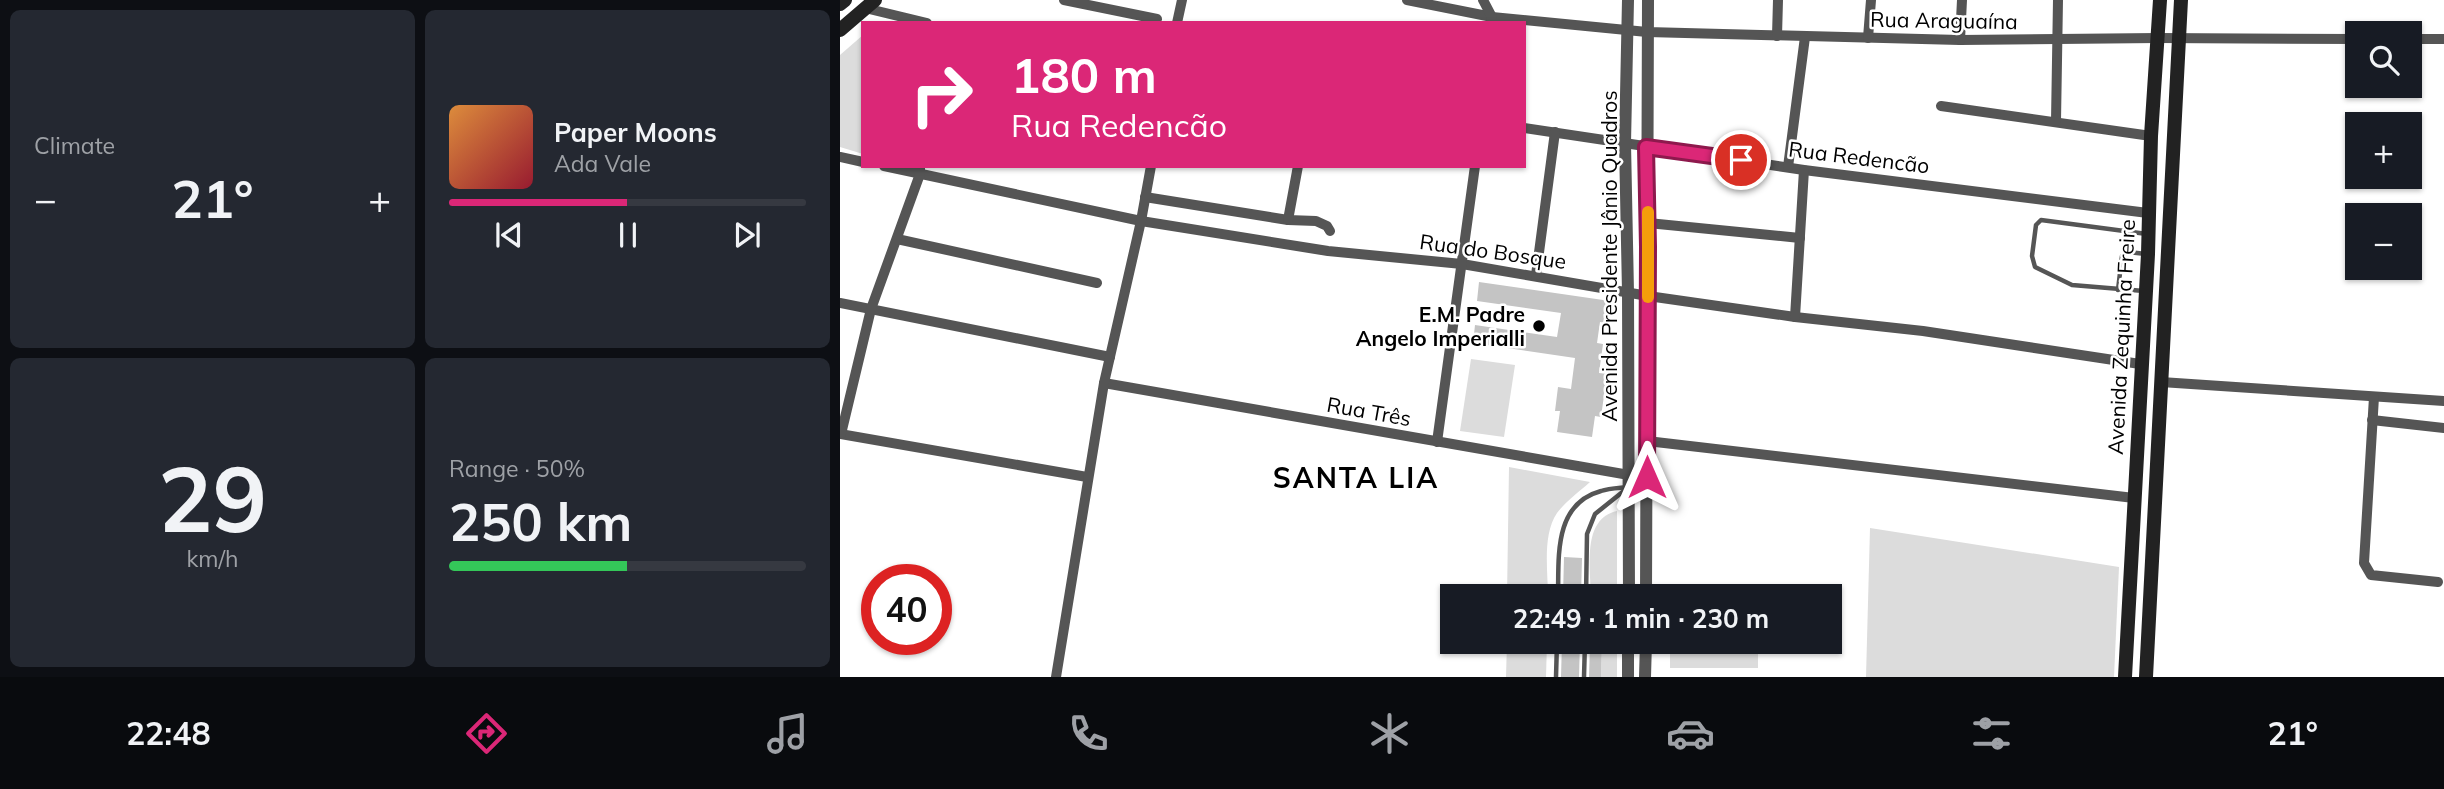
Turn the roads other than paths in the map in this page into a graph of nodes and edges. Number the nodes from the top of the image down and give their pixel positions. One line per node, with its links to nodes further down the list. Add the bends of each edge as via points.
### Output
1 (845, 0): 14 (main road)
2 (1064, 0): 17 (street)
3 (1182, 0): 19 (street)
4 (1407, 0): 18 (street, Rua Araguaína)
5 (1483, 0): 18 (street)
6 (1628, 0): 22 (street, Avenida Presidente Jânio Quadros)
7 (1648, 0): 23 (street, Avenida Presidente Jânio Quadros)
8 (1778, 0): 24 (street)
9 (1871, 0): 26 (street)
10 (1962, 0): 33 (street)
11 (2058, 0): 29 (street)
12 (2160, 0): 27 (main road, Avenida Zequinha Freire)
13 (2181, 0): 30 (main road, Avenida Zequinha Freire)
14 (840, 4)
15 (870, 4): 16 (street); 21 (main road)
16 (895, 19)
17 (1157, 19)
18 (1491, 20)
19 (1177, 21)
20 (1526, 23): 22 (street, Rua Araguaína)
21 (841, 29)
22 (1628, 30): 23 (street, Rua Araguaína); 39 (street, Avenida Presidente Jânio Quadros)
23 (1647, 32): 24 (street, Rua Araguaína); 40 (street, Avenida Presidente Jânio Quadros)
24 (1777, 36): 25 (street, Rua Araguaína)
25 (1805, 37): 26 (street, Rua Araguaína); 43 (street)
26 (1868, 38): 33 (street, Rua Araguaína)
27 (2158, 38): 29 (street, Rua Araguaína); 30 (street, Rua Araguaína); 38 (main road, Avenida Zequinha Freire)
28 (2345, 38): 30 (street, Rua Araguaína)
29 (2056, 39): 33 (street, Rua Araguaína); 35 (street)
30 (2179, 39): 60 (main road, Avenida Zequinha Freire)
31 (2422, 39): 32 (street)
32 (2444, 39)
33 (1960, 40)
34 (1941, 106): 35 (street)
35 (2056, 121): 38 (street)
36 (1526, 128): 37 (street, Rua Redencão)
37 (1555, 132): 39 (street, Rua Redencão); 62 (street)
38 (2151, 136): 51 (main road, Avenida Zequinha Freire)
39 (1625, 143): 40 (street, Rua Redencão); 66 (street, Avenida Presidente Jânio Quadros)
40 (1646, 147): 43 (street, Rua Redencão); 54 (street, Avenida Presidente Jânio Quadros)
41 (840, 157): 42 (street)
42 (861, 162)
43 (1788, 167): 49 (street, Rua Redencão)
44 (902, 168): 48 (street, Rua do Bosque)
45 (1151, 168): 50 (street)
46 (1298, 168): 53 (street)
47 (1475, 168): 61 (street)
48 (920, 170): 52 (street, Rua do Bosque); 58 (street)
49 (1804, 170): 51 (street, Rua Redencão); 57 (street)
50 (1145, 197): 52 (street); 53 (street)
51 (2148, 213): 56 (main road, Avenida Zequinha Freire)
52 (1141, 220): 61 (street, Rua do Bosque, via 1328,251); 71 (street)
53 (1288, 220): 55 (street, via 1316,221)
54 (1648, 223): 57 (street); 67 (street, Avenida Presidente Jânio Quadros)
55 (1330, 231)
56 (2148, 234): 59 (main road, Avenida Zequinha Freire); 64 (lane, via 2048,219 2036,225 2035,267 2073,285)
57 (1800, 238): 70 (street)
58 (897, 239): 63 (street); 69 (street)
59 (2148, 254): 60 (main road); 64 (lane, via 2128,252 2122,256); 65 (main road, Avenida Zequinha Freire)
60 (2166, 258): 73 (main road, Avenida Zequinha Freire)
61 (1462, 264): 62 (street, Rua do Bosque); 81 (street)
62 (1535, 275): 66 (street, Rua do Bosque)
63 (1097, 283)
64 (2118, 290): 65 (lane)
65 (2145, 291): 72 (main road, Avenida Zequinha Freire)
66 (1628, 292): 67 (street, Rua do Bosque); 83 (street, Avenida Presidente Jânio Quadros)
67 (1648, 296): 70 (street, Rua do Bosque); 80 (street, Avenida Presidente Jânio Quadros)
68 (840, 303): 69 (street)
69 (871, 309): 71 (street); 79 (street)
70 (1795, 317): 72 (street, Rua do Bosque)
71 (1110, 357): 74 (street)
72 (2140, 363): 85 (main road, Avenida Zequinha Freire)
73 (2161, 382): 75 (street); 101 (main road, Avenida Zequinha Freire)
74 (1104, 383): 81 (street, Rua Três); 82 (street)
75 (2374, 397): 76 (street); 77 (street)
76 (2444, 401)
77 (2372, 420): 78 (street); 86 (street, via 2366,570 2371,575)
78 (2444, 428)
79 (840, 434): 82 (street)
80 (1647, 441): 84 (street, Avenida Presidente Jânio Quadros); 85 (street)
81 (1437, 442): 83 (street, Rua Três)
82 (1087, 477): 95 (street)
83 (1629, 481): 84 (street); 87 (lane, via 1579,501 1566,519 1560,539); 88 (lane, via 1595,514 1587,534); 89 (street, Avenida Presidente Jânio Quadros)
84 (1647, 496): 90 (street, Avenida Presidente Jânio Quadros)
85 (2134, 498): 100 (main road, Avenida Zequinha Freire)
86 (2438, 582)
87 (1559, 584)
88 (1586, 584)
89 (1629, 584)
90 (1646, 584)
91 (1557, 654): 96 (lane)
92 (1585, 654): 97 (lane)
93 (1628, 654): 98 (street)
94 (1646, 654): 99 (street)
95 (1056, 677)
96 (1556, 677)
97 (1584, 677)
98 (1628, 677)
99 (1645, 677)
100 (2125, 677)
101 (2146, 677)

